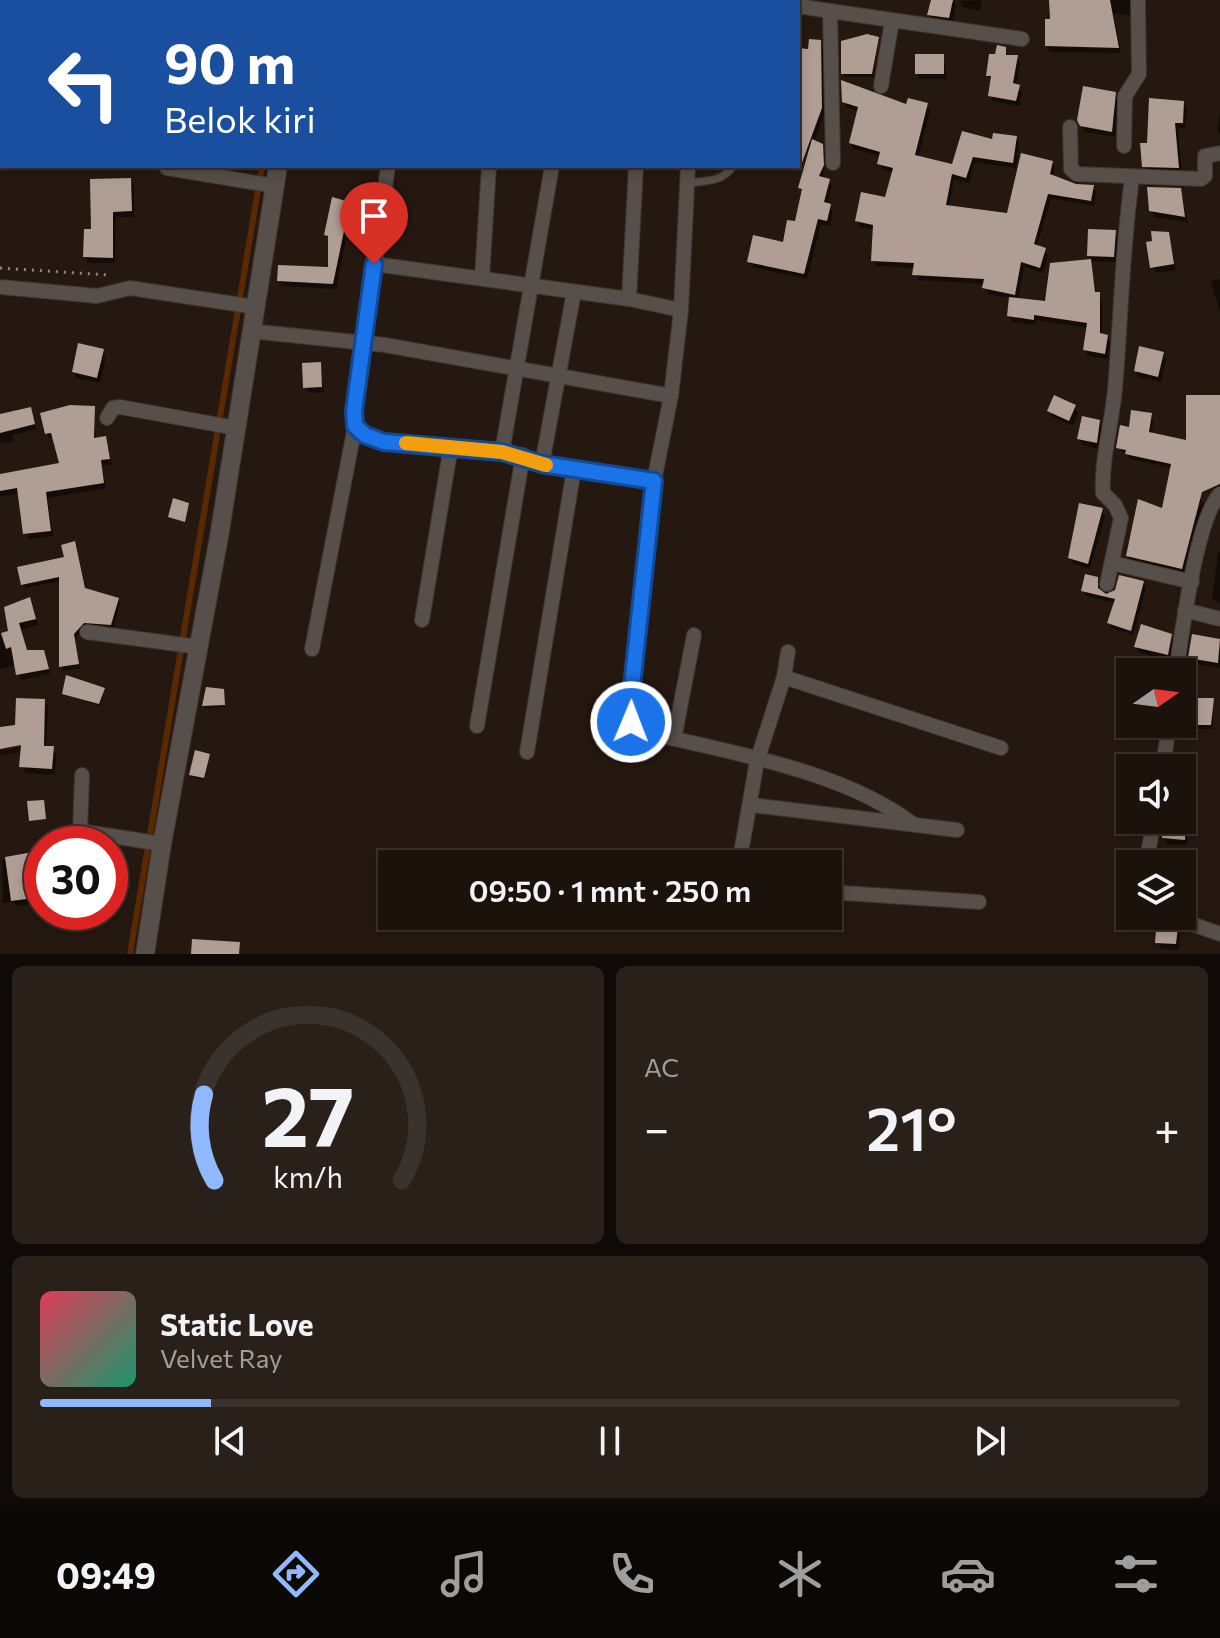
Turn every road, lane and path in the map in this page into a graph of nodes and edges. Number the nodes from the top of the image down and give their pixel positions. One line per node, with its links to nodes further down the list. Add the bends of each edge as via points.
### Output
1 (1138, 0): 8 (street, via 1139,74 1125,96)
2 (800, 6): 3 (street)
3 (830, 11): 4 (street); 10 (street)
4 (892, 21): 5 (street); 6 (street)
5 (1022, 39)
6 (881, 86)
7 (1070, 127): 19 (street, via 1073,173)
8 (1124, 146)
9 (1220, 153): 19 (street, via 1205,156 1201,179)
10 (833, 163)
11 (167, 168): 21 (street)
12 (277, 168): 21 (street)
13 (388, 168): 22 (street)
14 (489, 168): 24 (street)
15 (552, 168): 26 (street)
16 (636, 168): 29 (street)
17 (688, 168): 20 (street)
18 (732, 168): 20 (lane, via 719,179)
19 (1132, 179): 47 (street, via 1103,483 1103,493 1121,518)
20 (687, 183): 31 (street)
21 (269, 185): 30 (street)
22 (374, 264): 24 (street); 33 (street)
23 (0, 268): 27 (path, via 100,272)
24 (482, 278): 26 (street)
25 (0, 287): 27 (street, via 97,296)
26 (534, 287): 28 (street); 34 (street)
27 (130, 288): 30 (street)
28 (574, 292): 29 (street); 35 (street)
29 (629, 299): 31 (street)
30 (251, 306): 32 (street)
31 (681, 310): 36 (street)
32 (250, 331): 33 (street); 38 (street)
33 (363, 343): 34 (street); 39 (street)
34 (517, 367): 35 (street); 41 (street)
35 (558, 375): 36 (street); 43 (street)
36 (671, 396): 45 (street)
37 (107, 418): 38 (street, via 120,407)
38 (229, 426): 55 (street)
39 (355, 426): 40 (street, via 384,442); 56 (street)
40 (451, 446): 41 (street); 52 (street)
41 (502, 452): 42 (street)
42 (523, 455): 43 (street); 60 (street)
43 (542, 464): 44 (street)
44 (574, 469): 45 (street); 63 (street)
45 (654, 481): 61 (street, via 629,714 637,730)
46 (1220, 494): 48 (street, via 1211,504)
47 (1112, 563): 48 (street); 49 (street)
48 (1192, 582): 50 (street)
49 (1107, 584)
50 (1185, 610): 51 (street); 58 (street)
51 (1220, 619)
52 (422, 620)
53 (87, 632): 55 (street)
54 (694, 635): 61 (street)
55 (186, 646): 69 (street)
56 (312, 649)
57 (788, 652): 59 (street)
58 (1178, 658)
59 (784, 677): 62 (street); 64 (street)
60 (477, 726)
61 (674, 739): 64 (street)
62 (1001, 748)
63 (527, 752)
64 (757, 761): 66 (street); 67 (street, via 888,805)
65 (82, 775): 69 (street, via 80,831)
66 (752, 805): 67 (street); 70 (street)
67 (914, 825): 68 (street)
68 (957, 830)
69 (156, 844): 75 (street)
70 (742, 850)
71 (842, 893): 72 (street)
72 (979, 902)
73 (1196, 926): 74 (street)
74 (1220, 934)
75 (145, 954)

